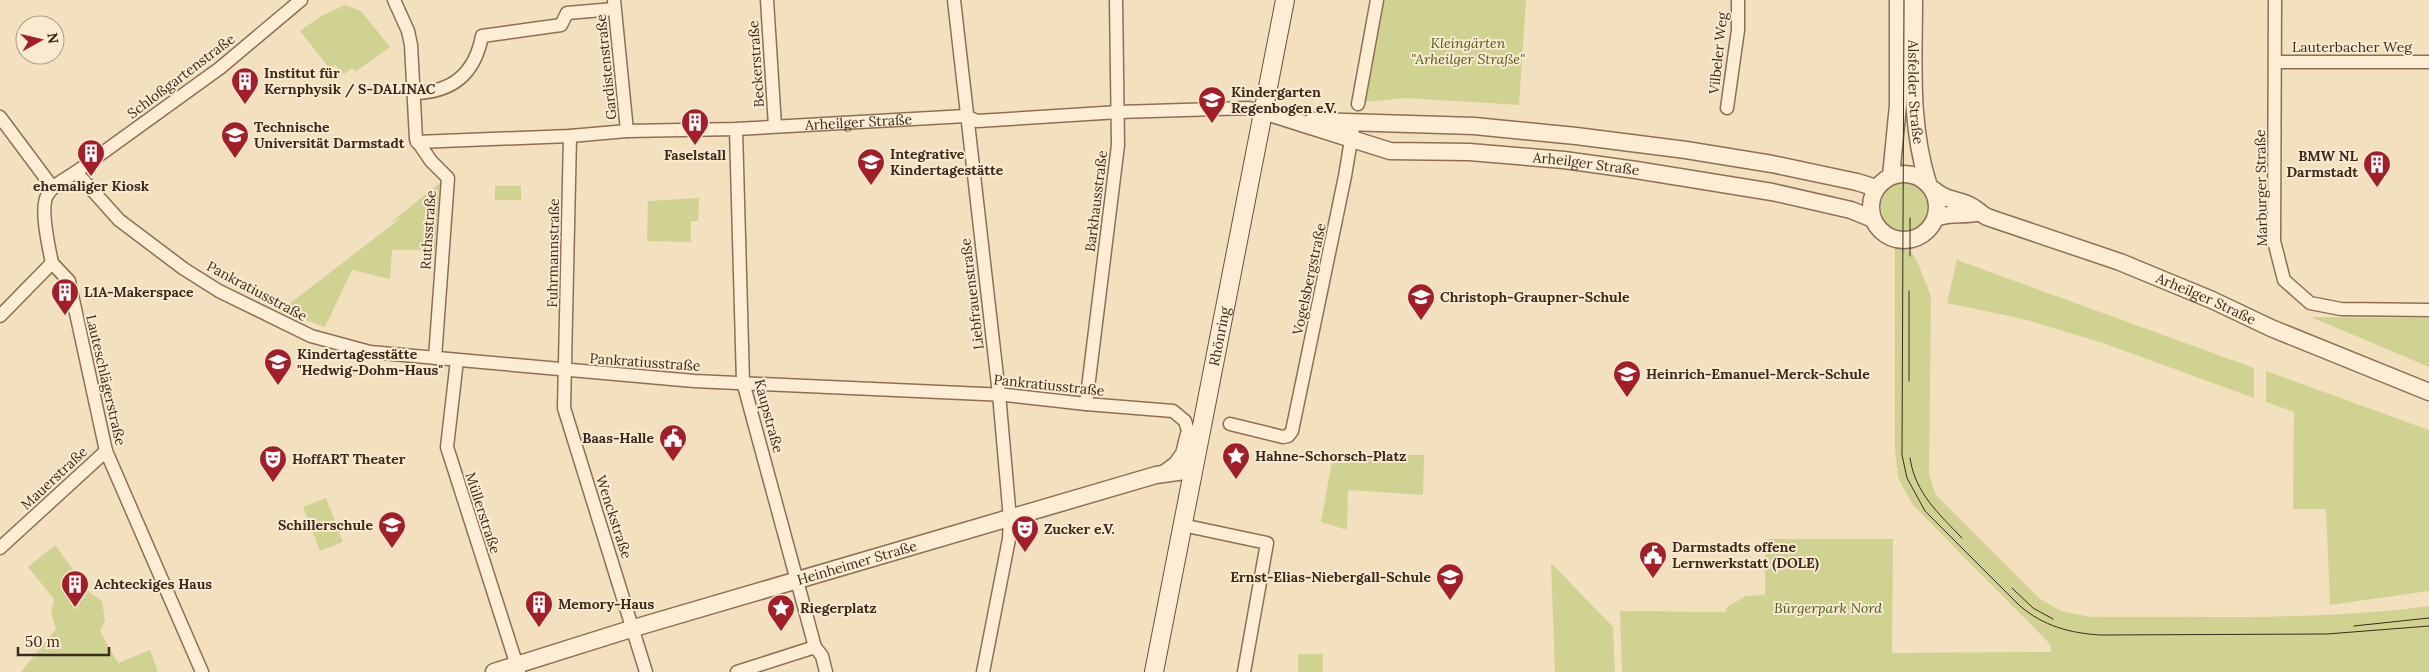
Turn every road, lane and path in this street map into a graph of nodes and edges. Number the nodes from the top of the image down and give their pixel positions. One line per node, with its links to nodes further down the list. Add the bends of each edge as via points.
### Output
1 (301, 0): 30 (street, Schloßgartenstraße, via 220,68)
2 (394, 0): 15 (street, via 408,31)
3 (767, 0): 24 (street, Beckerstraße)
4 (954, 0): 20 (street, Liebfrauenstraße)
5 (1116, 0): 19 (street, Barkhausstraße)
6 (1285, 0): 18 (main road, Rhönring)
7 (1377, 0): 16 (street)
8 (1738, 0): 17 (street, Vilbeler Weg, via 1738,30)
9 (1898, 0): 31 (street, Alsfelder Straße, via 1898,105)
10 (1914, 0): 32 (street, Alsfelder Straße, via 1914,121 1919,156)
11 (2276, 0): 13 (street, Marburger Straße)
12 (614, 4): 15 (street, via 566,13 561,26 482,36 479,54 471,69 459,79 431,92); 26 (street, Gardistenstraße)
13 (2275, 62): 14 (street, Lauterbacher Weg); 39 (street, Marburger Straße, via 2274,241 2284,280 2310,303 2318,305 2341,309)
14 (2429, 62)
15 (415, 93): 29 (street)
16 (1358, 104)
17 (1727, 108)
18 (1263, 111): 19 (street, Arheilger Straße, via 1249,108); 22 (street, Arheilger Straße); 41 (main road, Rhönring)
19 (1119, 112): 20 (street, Arheilger Straße, via 978,121); 48 (street, Barkhausstraße, via 1118,146)
20 (966, 116): 24 (street, Arheilger Straße); 47 (street, Liebfrauenstraße)
21 (0, 117): 33 (street)
22 (1298, 121): 23 (street, Arheilger Straße); 28 (street, Arheilger Straße)
23 (1354, 122): 28 (street, Vogelsbergstraße); 34 (street, Arheilger Straße, via 1474,126 1613,141 1772,164)
24 (775, 126): 25 (street, Arheilger Straße)
25 (736, 128): 26 (street, Arheilger Straße); 45 (street, Kaupstraße)
26 (627, 131): 27 (street, Arheilger Straße)
27 (570, 136): 29 (street, Arheilger Straße); 44 (street, Fuhrmannstraße)
28 (1352, 140): 37 (street, Arheilger Straße, via 1390,151 1469,152 1636,170 1772,192 1851,210); 49 (street, Vogelsbergstraße, via 1292,431 1284,437)
29 (417, 142): 42 (street, Ruthsstraße, via 448,178)
30 (76, 172): 33 (street, Schloßgartenstraße); 42 (street, Pankratiusstraße, via 119,220 219,291 311,336 370,352)
31 (1891, 176): 32 (street, Arheilger Straße, via 1910,173); 34 (street)
32 (1931, 186): 35 (street, Arheilger Straße, via 1943,198 1971,206); 36 (street, via 1938,209)
33 (53, 188): 38 (street, via 44,204)
34 (1876, 188): 37 (street, via 1872,198)
35 (1978, 213): 36 (street, Arheilger Straße, via 1949,213); 46 (street, Arheilger Straße, via 2120,262 2270,328)
36 (1936, 218): 37 (street, Arheilger Straße, via 1925,233 1902,240 1882,232)
37 (1873, 219)
38 (52, 263): 40 (street); 51 (street, Lauteschlägerstraße, via 69,281)
39 (2429, 310)
40 (0, 316)
41 (1217, 344): 50 (main road, via 1206,352); 52 (main road, Rhönring)
42 (435, 358): 43 (street, Pankratiusstraße)
43 (457, 360): 44 (street, Pankratiusstraße); 60 (street, Müllerstraße, via 446,446)
44 (566, 371): 45 (street, Pankratiusstraße); 58 (street, Wenckstraße, via 562,395 564,408)
45 (743, 382): 47 (street, Pankratiusstraße); 57 (street, Kaupstraße)
46 (2429, 392)
47 (999, 394): 48 (street, Pankratiusstraße); 54 (street, Liebfrauenstraße)
48 (1086, 404): 50 (street, Pankratiusstraße, via 1173,411 1186,421)
49 (1230, 424)
50 (1190, 434): 53 (street, via 1184,454)
51 (106, 451): 56 (street, Mauerstraße); 61 (street, Lauteschlägerstraße)
52 (1192, 470): 53 (street, Heinheimer Straße); 55 (main road, Rhönring)
53 (1165, 473): 54 (street, Heinheimer Straße)
54 (1010, 519): 57 (street, Heinheimer Straße); 66 (street, Liebfrauenstraße, via 1010,539)
55 (1182, 525): 67 (main road, Rhönring); 68 (street, via 1267,543)
56 (0, 548)
57 (797, 580): 58 (street, Heinheimer Straße); 59 (street, Kaupstraße)
58 (636, 636): 60 (street, Heinheimer Straße); 63 (street, Wenckstraße)
59 (815, 648): 64 (street); 65 (street, Kaupstraße, via 822,656)
60 (518, 668): 62 (street, Heinheimer Straße)
61 (202, 672)
62 (494, 672)
63 (646, 672)
64 (737, 672)
65 (826, 672)
66 (983, 672)
67 (1154, 672)
68 (1244, 672)

